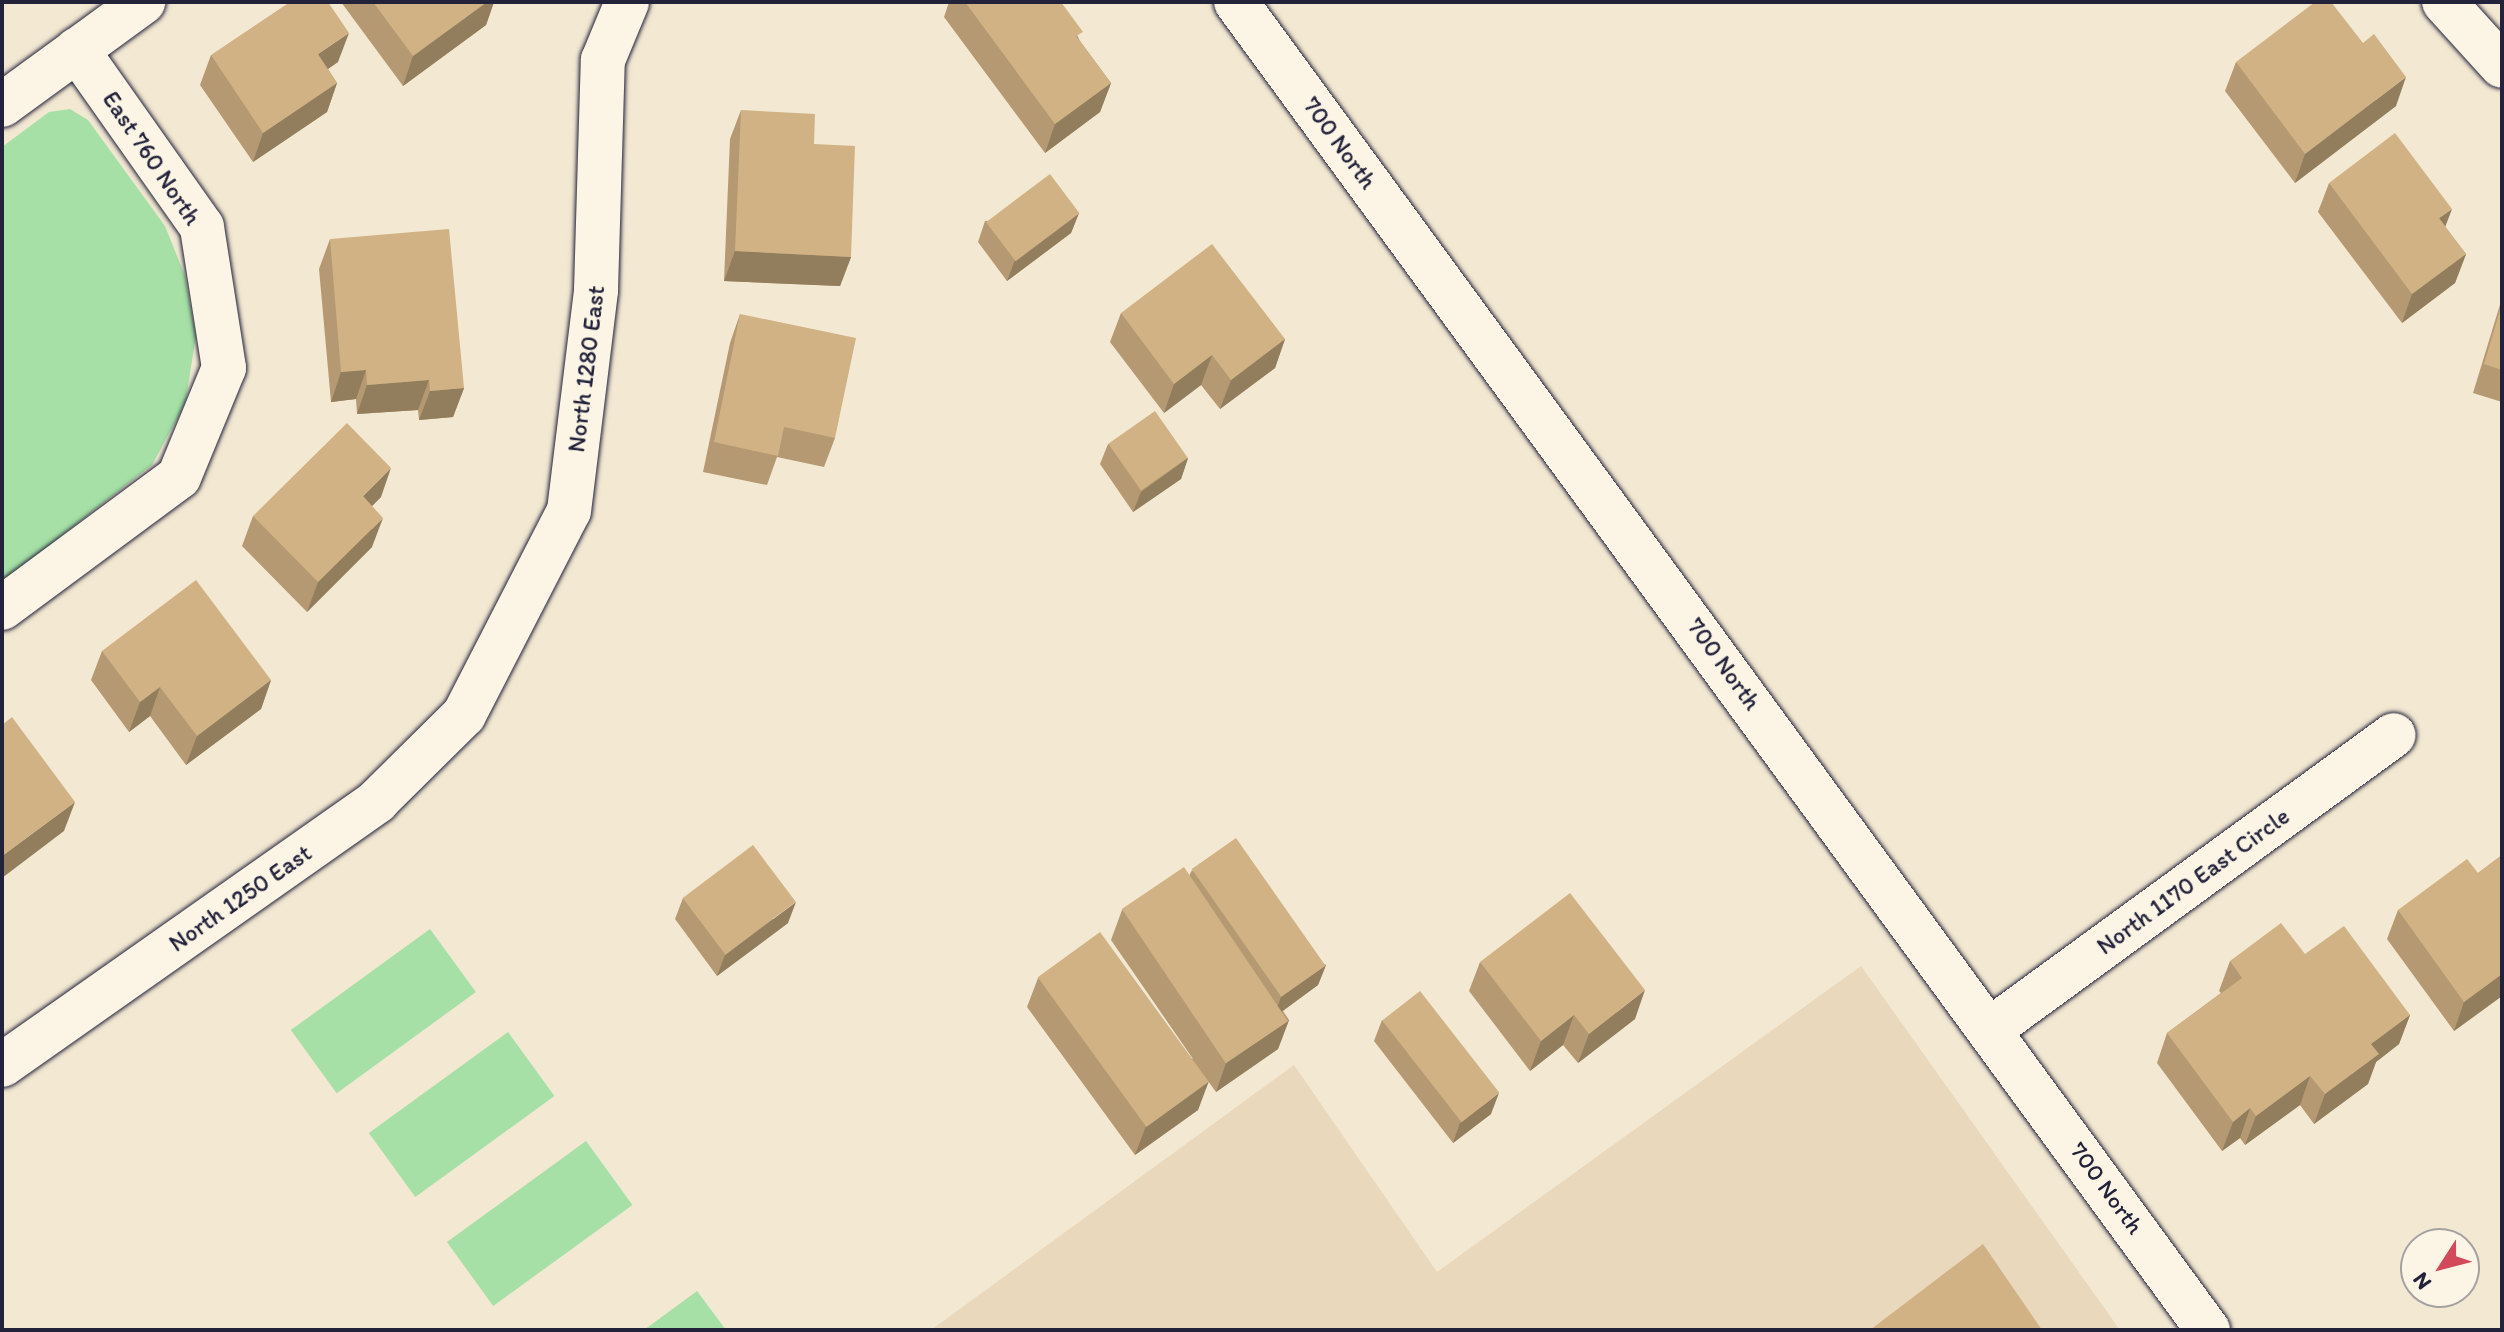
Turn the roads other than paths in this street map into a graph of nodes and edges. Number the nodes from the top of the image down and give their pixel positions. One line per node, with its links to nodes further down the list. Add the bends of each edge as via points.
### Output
1 (143, 2): 5 (street)
2 (627, 2): 9 (street, North 1280 East, via 603,60 596,290 569,511)
3 (1236, 2): 11 (street, 700 North)
4 (2444, 2): 6 (street)
5 (77, 50): 7 (street); 8 (street, East 760 North, via 202,227 224,368 179,477)
6 (2502, 66)
7 (2, 105)
8 (2, 608)
9 (464, 715): 12 (street, North 1250 East, via 377,801)
10 (2394, 735): 11 (street, North 1170 East Circle)
11 (1992, 1028): 13 (street, 700 North)
12 (2, 1065)
13 (2208, 1330)

